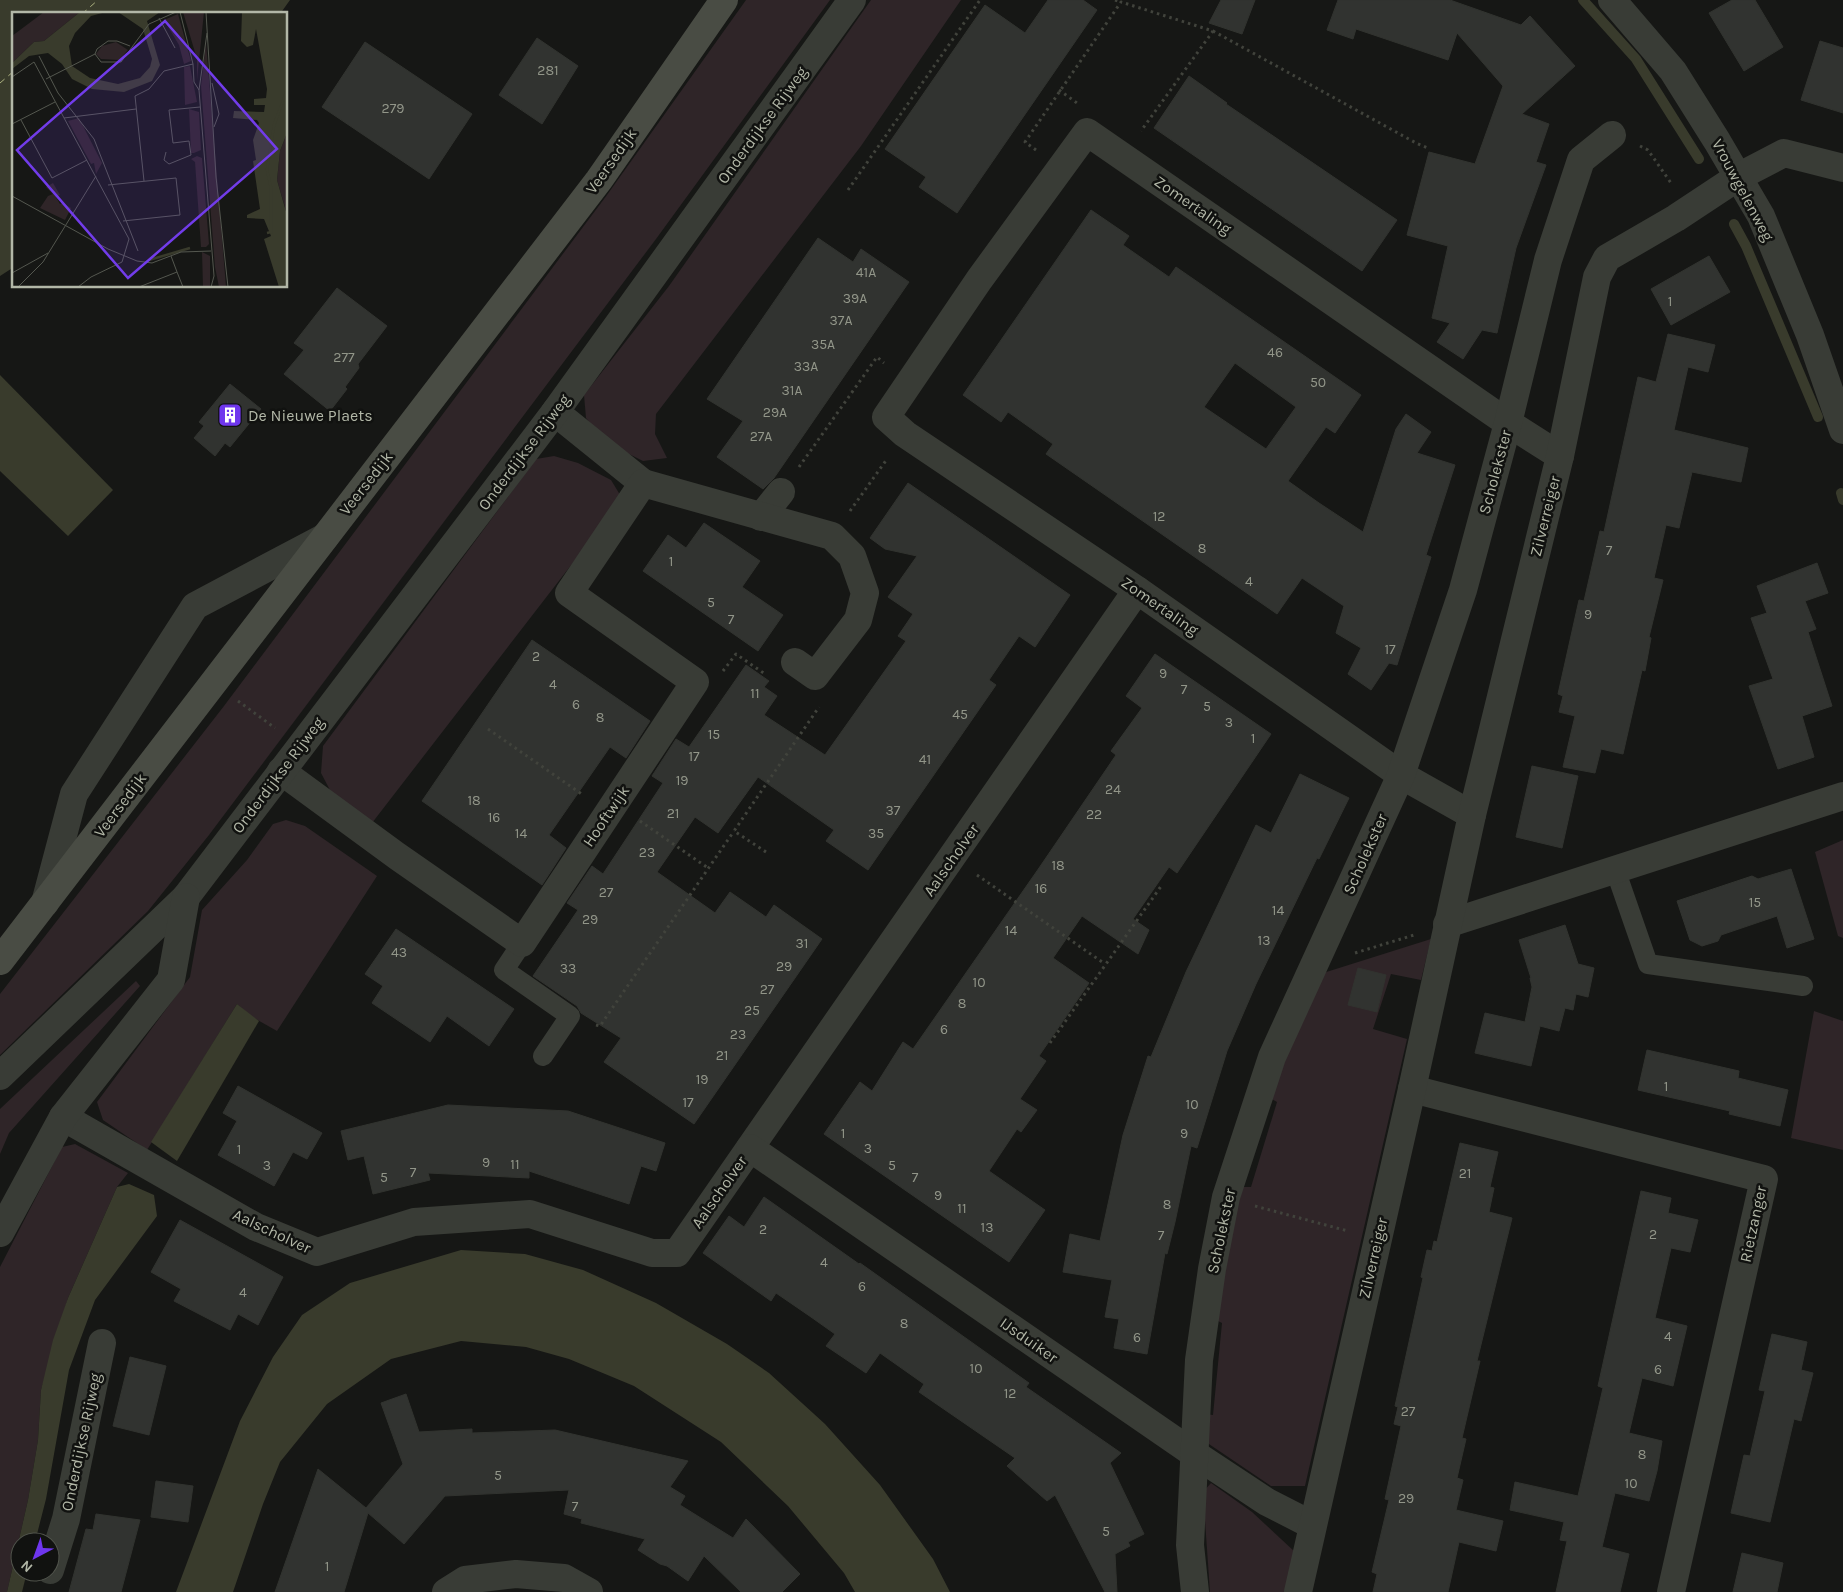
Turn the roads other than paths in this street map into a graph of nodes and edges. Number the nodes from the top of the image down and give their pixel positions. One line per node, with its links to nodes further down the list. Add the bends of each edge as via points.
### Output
1 (724, 0): 14 (main road, Veersedijk, via 599,180)
2 (852, 0): 7 (street, Onderdijkse Rijweg)
3 (1612, 0): 6 (street, Vrouwgelenweg, via 1673,71)
4 (1612, 135): 8 (street, Scholekster, via 1581,160 1548,260)
5 (1843, 168): 6 (street, Zilverreiger, via 1784,153)
6 (1738, 177): 9 (street, Vrouwgelenweg, via 1761,216 1807,326); 10 (street, Zilverreiger, via 1607,258 1597,277)
7 (555, 412): 11 (street); 17 (street, Onderdijkse Rijweg)
8 (1508, 423): 10 (street, Zomertaling); 15 (street, Zomertaling, via 1087,132 979,280 886,417 905,434); 18 (street, Scholekster, via 1463,590)
9 (1843, 430)
10 (1560, 456): 20 (street, Zilverreiger)
11 (643, 484): 13 (street); 25 (street, Hooftwijk, via 569,593 695,682)
12 (781, 492): 13 (street)
13 (761, 517): 16 (street, via 832,536 852,556 865,593 858,620)
14 (325, 537): 23 (main road, Veersedijk); 23 (street, via 195,606 74,794)
15 (1137, 590): 18 (street, Zomertaling); 32 (street, Aalscholver)
16 (805, 669)
17 (281, 771): 22 (street, Onderdijkse Rijweg); 25 (street)
18 (1401, 775): 20 (street, Zomertaling); 35 (street, Scholekster, via 1272,1057 1226,1197 1199,1360)
19 (1843, 796): 21 (street)
20 (1472, 815): 24 (street, Zilverreiger)
21 (1615, 869): 24 (street); 27 (lane, via 1648,964)
22 (186, 897): 29 (street, Onderdijkse Rijweg); 31 (street, Onderdijkse Rijweg, via 171,980)
23 (45, 903): 26 (main road, Veersedijk)
24 (1447, 924): 30 (street, Zilverreiger)
25 (522, 943): 28 (lane, via 504,970 570,1016)
26 (0, 961)
27 (1803, 986)
28 (543, 1056)
29 (0, 1076)
30 (1412, 1089): 36 (street, Zilverreiger); 42 (street, Rietzanger, via 1764,1179)
31 (63, 1118): 32 (street, Aalscholver, via 256,1227 317,1252 414,1222 530,1214 652,1253 677,1253); 33 (street, Onderdijkse Rijweg)
32 (750, 1148): 35 (street, IJsduiker)
33 (0, 1233)
34 (102, 1343): 37 (street, Onderdijkse Rijweg)
35 (1196, 1455): 36 (street, IJsduiker, via 1267,1502); 40 (street, Scholekster, via 1190,1545)
36 (1312, 1525): 41 (street, Zilverreiger)
37 (60, 1538)
38 (446, 1592): 39 (street, via 465,1580 516,1574 564,1578)
39 (589, 1592)
40 (1195, 1592)
41 (1298, 1592)
42 (1671, 1592)

